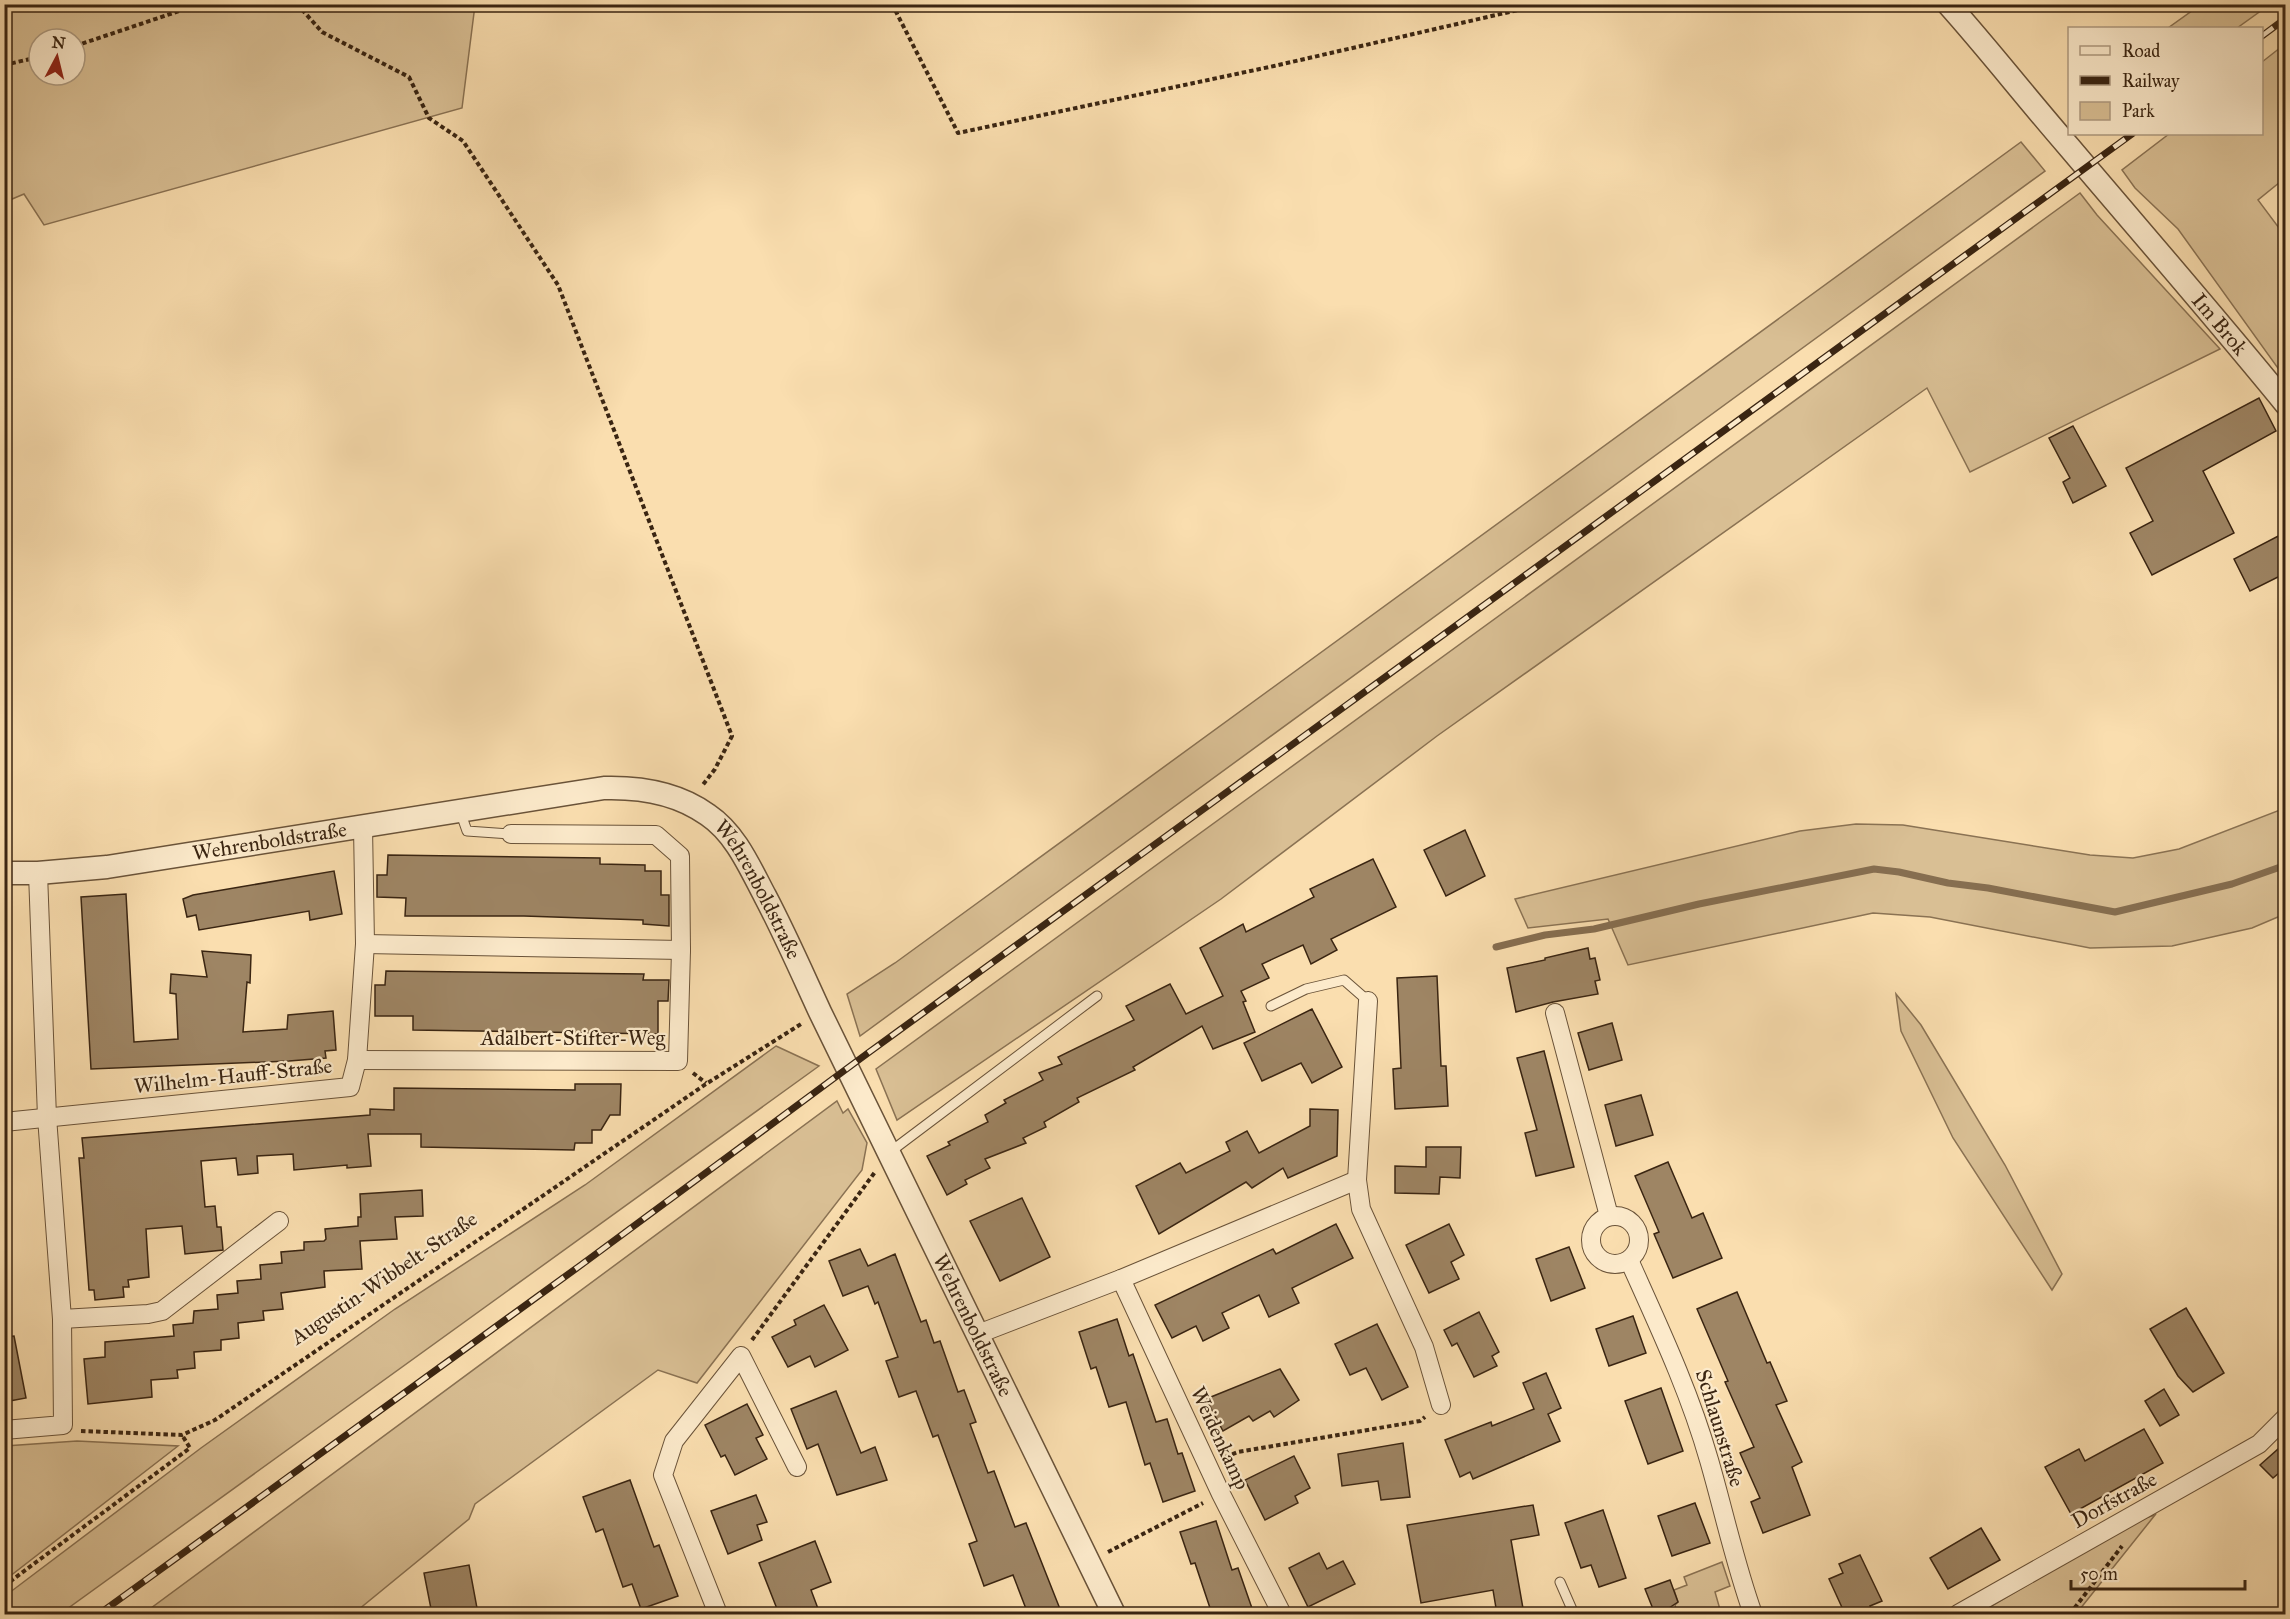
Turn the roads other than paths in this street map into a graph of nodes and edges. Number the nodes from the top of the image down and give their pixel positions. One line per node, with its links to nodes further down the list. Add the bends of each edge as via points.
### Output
1 (1948, 4): 2 (street, Im Brok)
2 (2286, 404)
3 (459, 811): 4 (street, Wehrenboldstraße); 5 (lane, via 467,831); 17 (street, Wehrenboldstraße, via 627,787 649,790 710,816 747,861)
4 (363, 827): 7 (street, Wehrenboldstraße, via 107,867); 8 (street, Wilhelm-Hauff-Straße)
5 (511, 834): 9 (street, Adalbert-Stifter-Weg, via 656,835 680,856)
6 (4, 873): 7 (street, Wehrenboldstraße)
7 (38, 873): 15 (street)
8 (365, 944): 9 (street); 14 (street, Wilhelm-Hauff-Straße)
9 (681, 950): 14 (street, Adalbert-Stifter-Weg, via 678,1061)
10 (1097, 996): 17 (lane)
11 (1368, 1001): 12 (lane, via 1344,980 1306,990); 18 (street)
12 (1271, 1006)
13 (1555, 1013): 19 (street)
14 (357, 1060): 15 (street, Wilhelm-Hauff-Straße, via 350,1087)
15 (47, 1117): 16 (street, Wilhelm-Hauff-Straße); 23 (street)
16 (4, 1122)
17 (890, 1152): 24 (street, Wehrenboldstraße)
18 (1357, 1180): 22 (street); 25 (street, via 1361,1209 1424,1347)
19 (1609, 1216): 21 (street, via 1626,1218 1638,1231 1638,1247); 21 (street, via 1593,1230 1593,1250 1608,1264)
20 (279, 1221): 23 (street, via 162,1311)
21 (1629, 1260): 34 (street, Schlaunstraße, via 1679,1370)
22 (1121, 1279): 24 (street); 32 (street, Weidenkamp)
23 (62, 1320): 27 (street, via 63,1425)
24 (978, 1334): 31 (street, Wehrenboldstraße)
25 (1441, 1405)
26 (2286, 1417): 35 (street, Dorfstraße, via 2259,1444)
27 (4, 1430)
28 (797, 1467): 30 (street, via 741,1356 674,1441 663,1475)
29 (1560, 1582): 33 (lane)
30 (718, 1614)
31 (1114, 1614)
32 (1282, 1614)
33 (1574, 1614)
34 (1754, 1614)
35 (1958, 1614)

